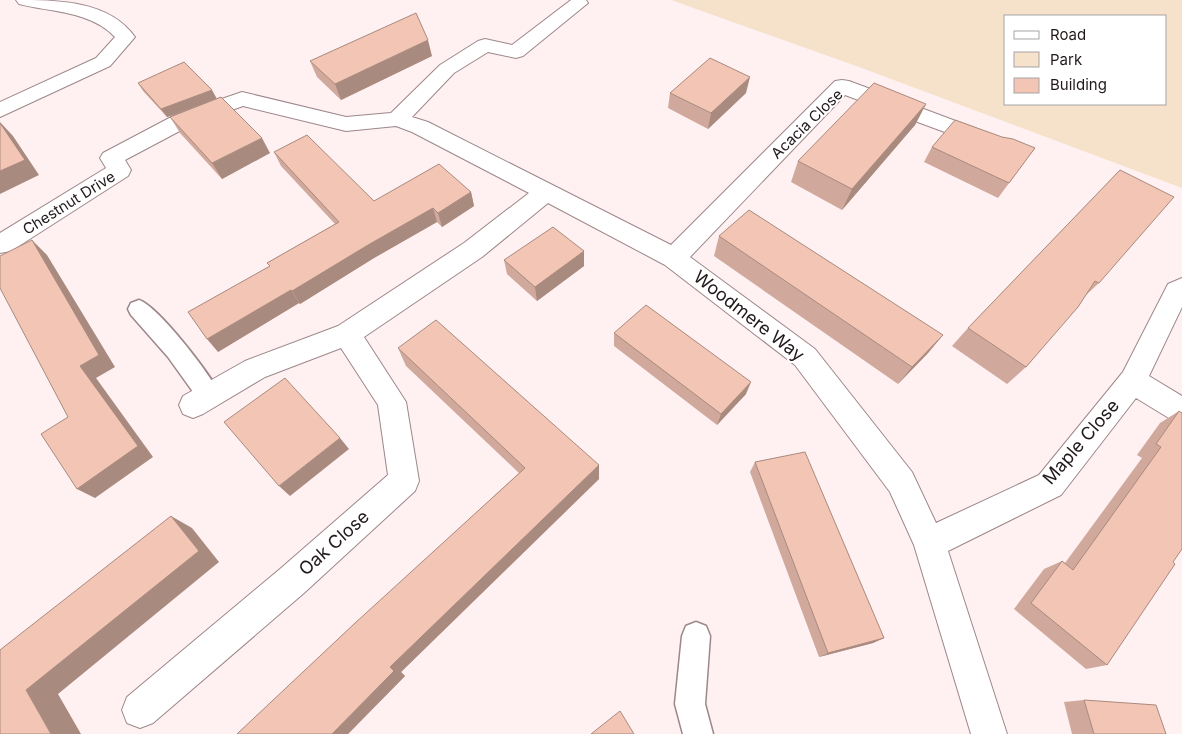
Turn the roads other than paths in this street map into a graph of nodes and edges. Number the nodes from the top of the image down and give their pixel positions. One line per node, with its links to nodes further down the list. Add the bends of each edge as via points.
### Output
1 (25, 0): 3 (street, via 98,15 118,26 125,37 103,62)
2 (579, 3): 4 (street, via 516,52 485,45 447,69)
3 (0, 110)
4 (397, 119): 6 (street, Woodmere Way, via 420,127); 7 (street, Chestnut Drive, via 346,124 242,99 183,120 111,158 120,170)
5 (1000, 146): 8 (street, Acacia Close, via 842,86)
6 (546, 192): 8 (street, Woodmere Way); 11 (street, via 473,250)
7 (2, 244)
8 (674, 258): 15 (street, Woodmere Way, via 804,356 901,482)
9 (1182, 288): 12 (street, Maple Close, via 1177,291)
10 (138, 309): 13 (lane, via 177,352)
11 (347, 334): 13 (street, via 255,370); 17 (street, Oak Close, via 392,402 404,481)
12 (1133, 381): 14 (street); 15 (street, Maple Close, via 1050,485)
13 (201, 401)
14 (1182, 411)
15 (929, 543): 19 (street, Woodmere Way)
16 (696, 636): 18 (lane, via 690,704)
17 (140, 710)
18 (698, 734)
19 (989, 734)

